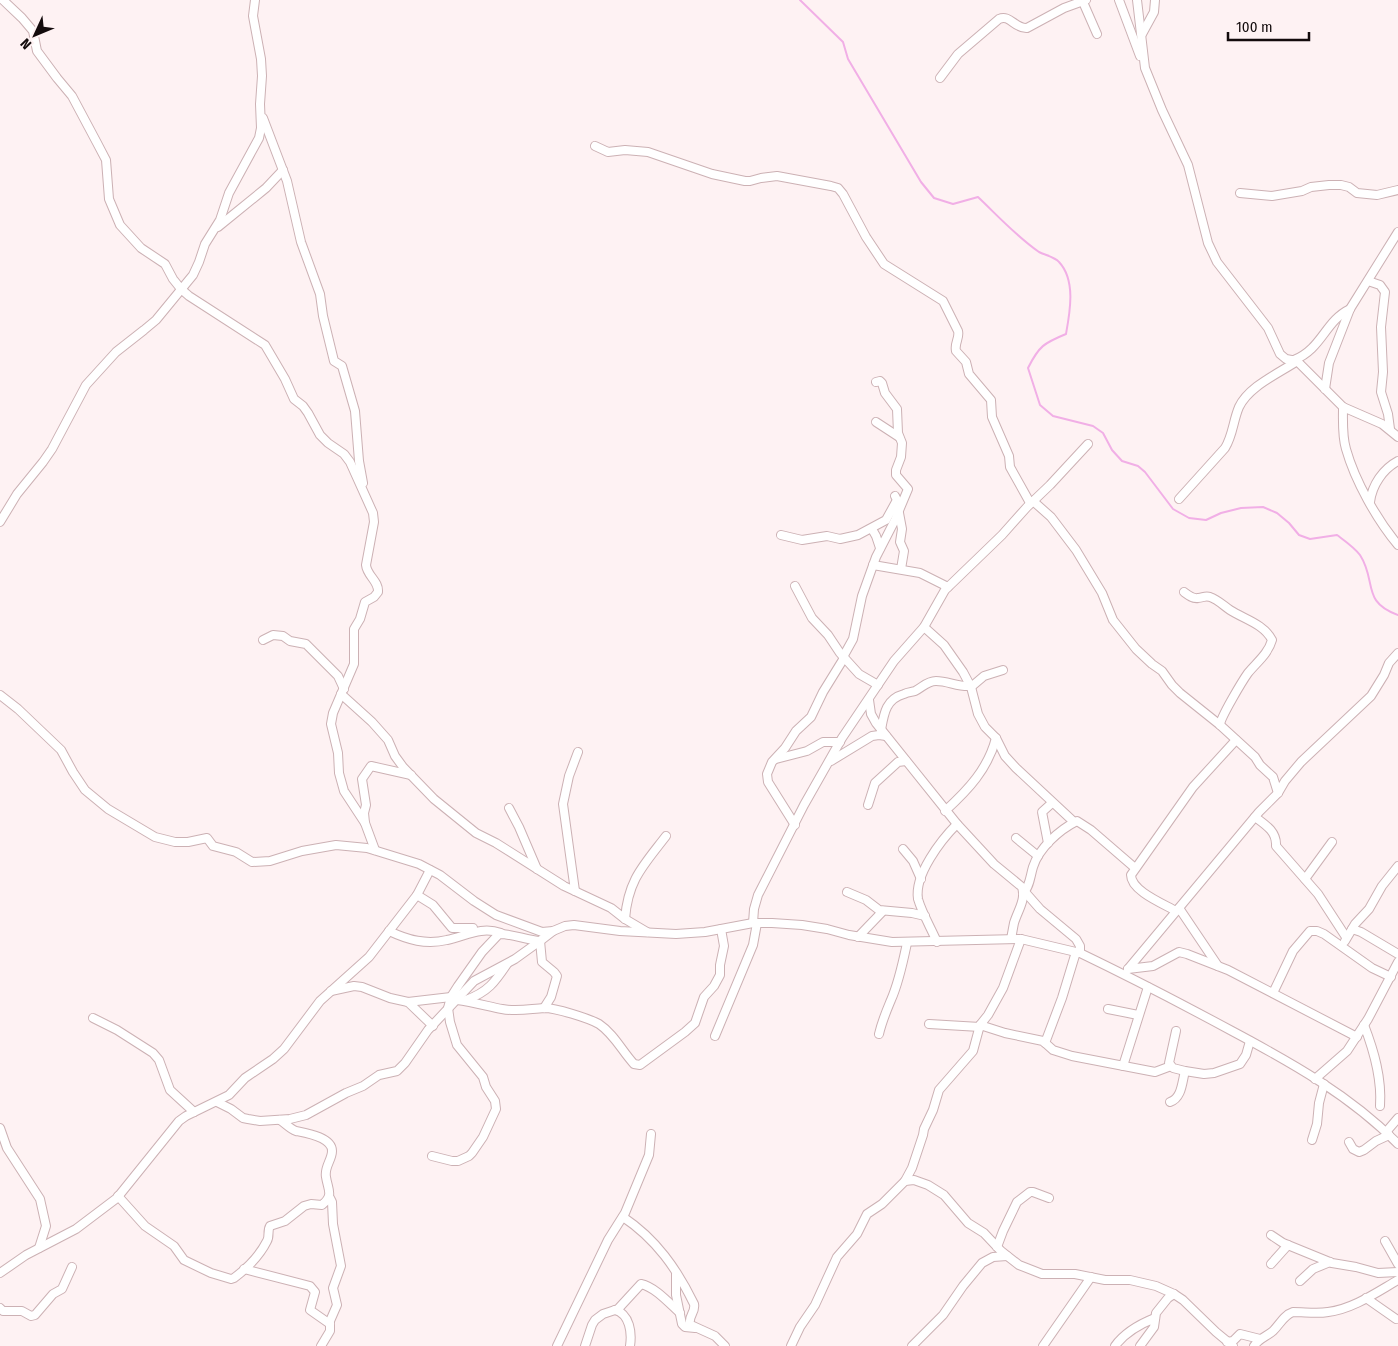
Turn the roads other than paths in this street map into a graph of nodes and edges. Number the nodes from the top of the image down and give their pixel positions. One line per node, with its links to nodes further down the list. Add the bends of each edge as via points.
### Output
1 (3, 0): 19 (street, via 33,32 37,51 72,96 106,160 109,199 120,225 141,248 165,264)
2 (255, 0): 11 (street, via 253,16 261,68)
3 (1118, 0): 9 (street)
4 (1137, 0): 8 (street)
5 (1155, 0): 8 (street, via 1154,12)
6 (1084, 1): 7 (street); 10 (street, via 1027,28 1017,26 1007,18 998,19 958,54)
7 (1097, 34)
8 (1141, 35): 9 (street)
9 (1145, 68): 21 (street, via 1188,165 1212,254 1268,328 1280,354 1286,359)
10 (940, 78)
11 (261, 114): 13 (street); 16 (street, via 259,138 229,193)
12 (595, 146): 34 (street, via 608,152 648,152 712,174 745,181 777,176 838,188 884,264 945,305 959,335 956,351 966,362 969,374 990,398 993,419 1006,448 1010,467)
13 (283, 170): 16 (street); 31 (street, via 301,242 320,294 334,359 342,366 355,411)
14 (1398, 190): 15 (street, via 1357,193 1349,187 1329,185 1272,196)
15 (1240, 193)
16 (214, 230): 19 (street, via 192,275)
17 (1398, 232): 18 (street)
18 (1368, 281): 20 (street); 26 (street, via 1380,285 1385,292 1381,327 1381,392)
19 (181, 289): 31 (street, via 265,345 294,399 303,406 320,435 344,454); 37 (street, via 156,320 116,352 86,386 52,449)
20 (1350, 309): 21 (street, via 1337,317 1310,352); 23 (street, via 1329,363)
21 (1296, 360): 23 (street); 33 (street, via 1247,395 1225,448)
22 (876, 382): 27 (street, via 882,382 884,392 896,409)
23 (1325, 389): 24 (street)
24 (1343, 407): 26 (street); 35 (street, via 1346,449)
25 (876, 422): 27 (street)
26 (1390, 429): 28 (street)
27 (899, 437): 36 (street, via 901,454 896,470 898,478 908,489)
28 (1398, 437)
29 (1088, 444): 34 (street)
30 (1398, 461): 35 (street, via 1376,482)
31 (365, 496): 54 (street, via 374,522 367,569 378,592 363,604 354,629 354,664)
32 (895, 496): 38 (street, via 897,500 888,518)
33 (1179, 499)
34 (1031, 501): 45 (street, via 1002,535); 57 (street, via 1047,512 1076,550 1102,593 1113,620 1136,649 1162,671 1180,693)
35 (1370, 502): 40 (street, via 1376,516)
36 (899, 511): 41 (street); 43 (street, via 900,542 904,551)
37 (0, 522)
38 (872, 529): 39 (street, via 840,539 827,536 802,540); 41 (street)
39 (781, 535)
40 (1398, 545)
41 (880, 548): 42 (street)
42 (873, 565): 43 (street); 50 (street, via 862,596 853,639)
43 (901, 569): 45 (street, via 920,573)
44 (795, 586): 50 (street, via 812,618)
45 (948, 587): 47 (street)
46 (1184, 592): 57 (street, via 1193,598 1212,598 1252,620 1272,640 1264,656 1248,673)
47 (924, 627): 52 (street); 53 (street, via 949,652)
48 (263, 640): 54 (street, via 283,636 306,644 338,676)
49 (1398, 653): 67 (street, via 1371,696 1301,762)
50 (844, 658): 52 (street, via 859,674); 63 (street, via 822,692 811,717)
51 (1003, 670): 53 (street, via 984,676)
52 (878, 685): 56 (street)
53 (970, 687): 58 (street, via 935,680 899,696 886,707); 59 (street, via 978,714)
54 (342, 692): 66 (street, via 388,740 395,756); 74 (street, via 331,724 339,773 344,790)
55 (0, 696): 82 (street, via 61,750 85,790 113,813 155,837 175,842 207,838 213,846 236,852 252,862 270,862 302,851 336,845)
56 (869, 700): 58 (street, via 871,714); 61 (street)
57 (1220, 725): 60 (street)
58 (883, 733): 64 (street); 65 (street, via 872,736)
59 (996, 738): 68 (street, via 1009,761); 71 (street, via 977,778)
60 (1236, 740): 67 (street, via 1273,777); 85 (street, via 1193,787)
61 (840, 742): 63 (street, via 823,742 807,751); 65 (street)
62 (578, 752): 90 (street, via 563,804)
63 (774, 759): 76 (street, via 767,774 768,782)
64 (906, 761): 69 (street, via 898,762 875,784); 71 (street)
65 (829, 762): 76 (street)
66 (412, 776): 74 (street, via 371,766 365,772 362,779); 86 (street, via 434,799 476,833)
67 (1278, 793): 72 (street)
68 (1052, 803): 73 (street); 80 (street, via 1042,812)
69 (868, 805)
70 (508, 808): 86 (street)
71 (945, 811): 75 (street)
72 (1255, 817): 89 (street, via 1274,834 1276,846); 94 (street)
73 (1074, 822): 80 (street); 85 (street, via 1080,822)
74 (366, 823): 82 (street)
75 (956, 824): 88 (street, via 934,851); 92 (street, via 994,864 1018,882)
76 (794, 825): 98 (street, via 758,895)
77 (666, 836): 97 (street, via 631,886)
78 (1016, 838): 83 (street)
79 (1332, 842): 89 (street)
80 (1048, 843): 83 (street)
81 (903, 849): 88 (street)
82 (375, 850): 87 (street)
83 (1038, 856): 92 (street)
84 (1398, 866): 100 (street)
85 (1135, 868): 94 (street, via 1131,875 1133,884 1149,896)
86 (536, 869): 90 (street)
87 (430, 870): 93 (street); 103 (street, via 496,915 537,931)
88 (921, 879): 96 (street, via 918,893)
89 (1305, 879): 107 (street)
90 (575, 891): 97 (street, via 611,908)
91 (847, 892): 95 (street)
92 (1024, 893): 109 (street); 114 (street, via 1076,939 1080,946)
93 (417, 895): 101 (street); 102 (street, via 433,905 452,928)
94 (1178, 909): 118 (street); 119 (street)
95 (884, 911): 96 (street); 106 (street)
96 (925, 916): 111 (street)
97 (625, 919): 105 (street)
98 (755, 923): 99 (street); 106 (street, via 802,924); 138 (street, via 752,945)
99 (722, 929): 105 (street); 128 (street, via 724,946 719,980 701,1001 695,1023 640,1065 634,1064 600,1024)
100 (1352, 929): 107 (street); 115 (street)
101 (389, 931): 102 (street, via 404,939 421,942 446,940); 123 (street, via 369,957)
102 (479, 931): 104 (street)
103 (553, 931): 105 (street, via 574,925); 110 (street)
104 (501, 933): 110 (street); 125 (street, via 482,952)
105 (649, 933)
106 (858, 937): 112 (street)
107 (1346, 937): 113 (street)
108 (1021, 939): 109 (street); 114 (street); 135 (street, via 1003,988)
109 (1011, 940): 111 (street)
110 (540, 941): 116 (street); 128 (street, via 542,962 557,976)
111 (937, 942): 112 (street)
112 (907, 943): 137 (street)
113 (1343, 948): 121 (street, via 1372,968); 124 (street, via 1324,934 1310,931 1284,966)
114 (1078, 953): 120 (street); 141 (street)
115 (1398, 954)
116 (508, 962): 125 (street, via 474,981); 125 (street, via 486,991)
117 (1398, 962): 121 (street)
118 (1218, 966): 119 (street, via 1179,952 1153,966); 124 (street)
119 (1128, 969): 120 (street)
120 (1119, 972): 122 (street)
121 (1394, 975): 133 (street)
122 (1148, 987): 130 (street); 140 (street)
123 (329, 991): 126 (street, via 362,987); 147 (street, via 284,1049)
124 (1273, 993): 139 (street)
125 (458, 999): 126 (street); 127 (street); 128 (street, via 503,1009 530,1011)
126 (408, 1002): 134 (street)
127 (448, 1008): 134 (street); 159 (street, via 457,1045 483,1077 496,1109 469,1156 458,1161)
128 (544, 1008)
129 (1108, 1010): 130 (street)
130 (1138, 1015): 142 (street)
131 (93, 1018): 150 (street, via 153,1053 159,1060 170,1090)
132 (929, 1024): 135 (street)
133 (1364, 1025): 139 (street); 149 (street, via 1376,1061)
134 (433, 1026): 152 (street, via 397,1071 378,1075 364,1086 306,1115)
135 (980, 1026): 141 (street); 160 (street, via 969,1057 939,1090)
136 (1176, 1031): 143 (street)
137 (879, 1034)
138 (715, 1036)
139 (1357, 1037): 145 (street, via 1341,1057)
140 (1250, 1041): 144 (street, via 1240,1064 1208,1074); 145 (street)
141 (1045, 1042): 142 (street, via 1053,1050 1072,1056)
142 (1123, 1066): 143 (street, via 1155,1072)
143 (1171, 1066): 144 (street)
144 (1185, 1071): 148 (street, via 1179,1096)
145 (1315, 1079): 146 (street)
146 (1324, 1084): 155 (street, via 1350,1101); 156 (street)
147 (217, 1102): 150 (street); 152 (street, via 243,1118)
148 (1170, 1102)
149 (1380, 1106)
150 (194, 1112): 161 (street, via 179,1121)
151 (1398, 1118): 155 (street)
152 (280, 1120): 162 (street, via 295,1130 324,1140 331,1148 325,1171)
153 (0, 1128): 169 (street, via 7,1148 40,1199 46,1226)
154 (651, 1134): 164 (street, via 649,1155)
155 (1387, 1134): 157 (street, via 1359,1152); 158 (street)
156 (1312, 1140)
157 (1349, 1142)
158 (1398, 1144)
159 (432, 1156)
160 (905, 1180): 168 (street, via 928,1185 944,1195 962,1218); 199 (street, via 880,1206 869,1212 857,1234 836,1257)
161 (118, 1196): 169 (street, via 76,1229); 175 (street, via 145,1226 168,1241 188,1263 232,1279)
162 (330, 1198): 175 (street, via 322,1205 304,1206 285,1221 270,1226 267,1242); 189 (street, via 341,1263 333,1288 337,1305)
163 (1049, 1198): 168 (street, via 1033,1192 1020,1199)
164 (623, 1217): 176 (street, via 652,1240); 195 (street, via 608,1240)
165 (1271, 1235): 167 (street)
166 (1385, 1242): 173 (street)
167 (1288, 1245): 171 (street); 172 (street)
168 (997, 1247): 170 (street)
169 (38, 1248): 178 (street)
170 (1007, 1256): 179 (street, via 1038,1273); 200 (street, via 989,1259 978,1267 944,1315)
171 (1330, 1262): 177 (street, via 1378,1273); 181 (street, via 1313,1269)
172 (1272, 1264)
173 (1398, 1264)
174 (72, 1267): 184 (street, via 62,1289 53,1294 35,1315)
175 (244, 1269): 189 (street, via 310,1286 315,1292 310,1310)
176 (676, 1272): 186 (street); 190 (street, via 694,1304 690,1324)
177 (1398, 1272)
178 (0, 1273)
179 (1091, 1277): 182 (street, via 1130,1280); 201 (street)
180 (1398, 1280): 183 (street)
181 (1300, 1281)
182 (1174, 1294): 187 (street); 193 (street)
183 (1366, 1298): 188 (street); 192 (street, via 1334,1312 1288,1313 1273,1331)
184 (0, 1308)
185 (615, 1310): 186 (street, via 641,1284); 196 (street, via 595,1320); 197 (street, via 627,1319)
186 (680, 1313): 190 (street, via 683,1326)
187 (1155, 1318): 191 (street); 204 (street, via 1154,1327)
188 (1396, 1319)
189 (330, 1324): 194 (street, via 330,1331)
190 (698, 1328): 198 (street, via 715,1336)
191 (1123, 1336): 202 (street); 203 (street)
192 (1260, 1339): 193 (street, via 1240,1334); 205 (street)
193 (1230, 1344)
194 (321, 1346)
195 (557, 1346)
196 (585, 1346)
197 (630, 1346)
198 (725, 1346)
199 (791, 1346)
200 (912, 1346)
201 (1043, 1346)
202 (1115, 1346)
203 (1123, 1346)
204 (1140, 1346)
205 (1254, 1346)

